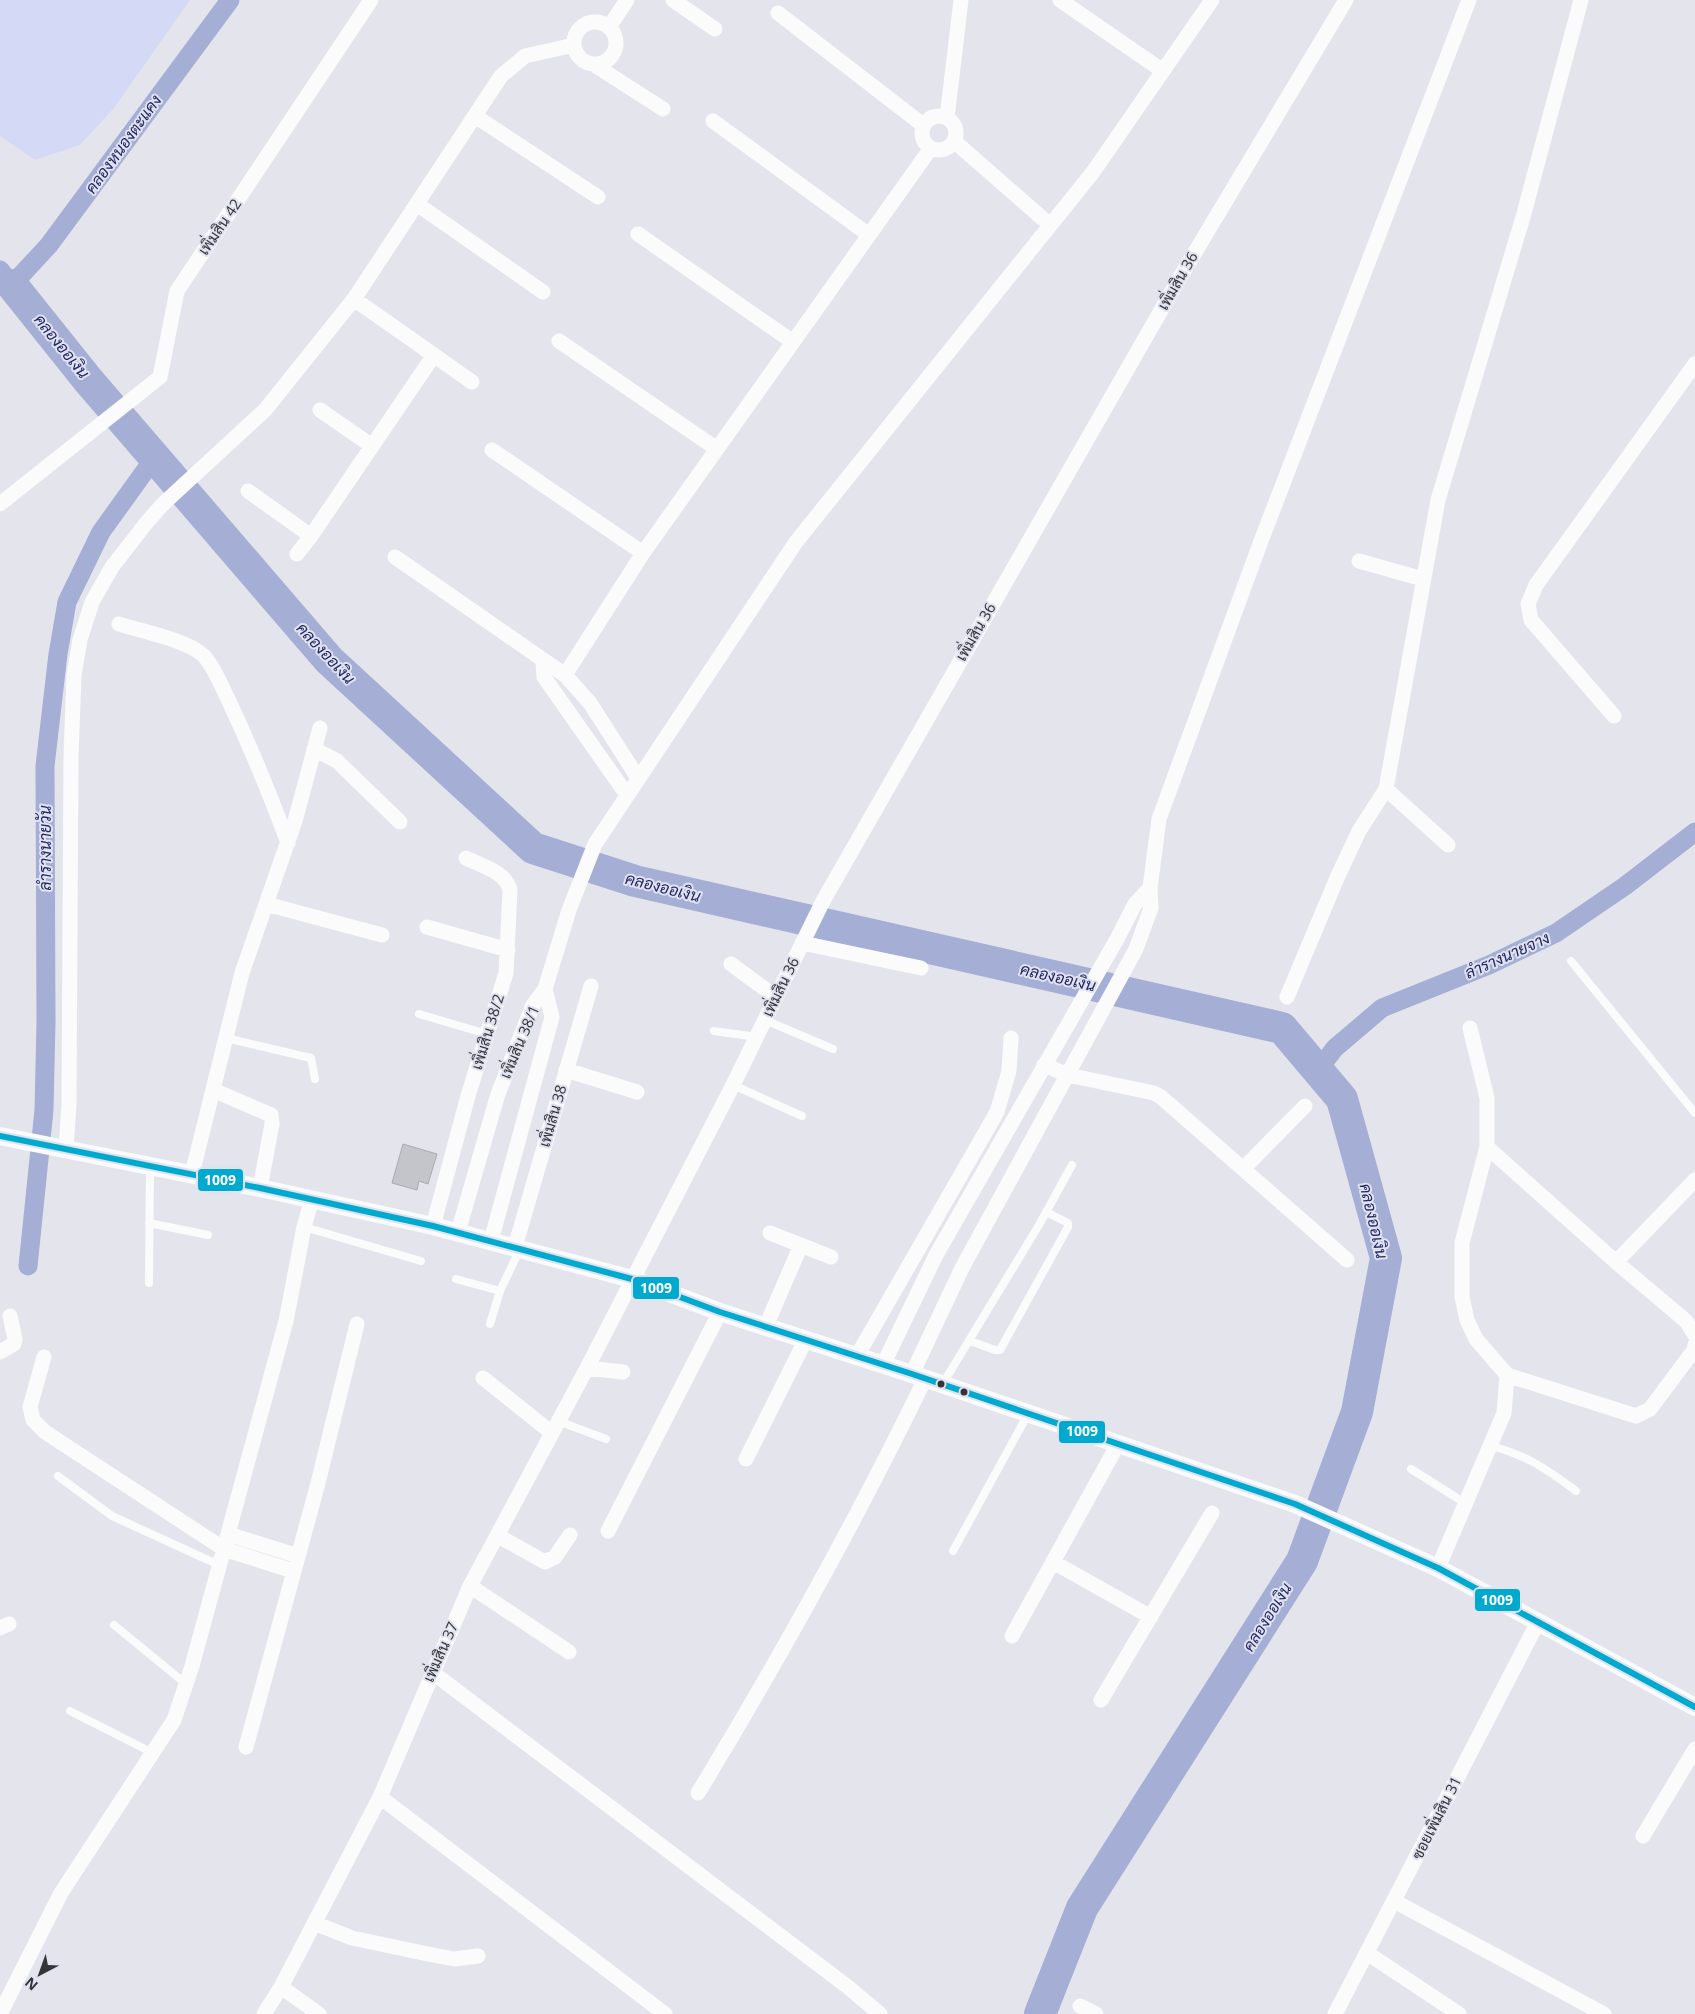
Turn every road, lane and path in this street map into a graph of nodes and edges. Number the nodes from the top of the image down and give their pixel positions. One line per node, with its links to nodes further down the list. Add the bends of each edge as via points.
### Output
1 (371, 0): 40 (street, เพิ่มสิน 42, via 177,291 160,377)
2 (627, 0): 11 (street)
3 (673, 0): 12 (street)
4 (961, 0): 18 (street)
5 (1060, 0): 15 (street)
6 (1212, 0): 15 (street)
7 (1346, 0): 64 (street, เพิ่มสิน 36, via 1179,279 823,900)
8 (1469, 0): 60 (street, via 1261,541 1159,819)
9 (1581, 0): 46 (street, via 1523,217 1438,500)
10 (778, 13): 20 (street)
11 (609, 27): 13 (street, via 596,22 582,25); 14 (street, via 614,33 615,48 607,60)
12 (715, 29)
13 (574, 45): 14 (street, via 580,58); 17 (street, via 525,56 501,76)
14 (594, 64): 16 (street)
15 (1163, 71): 25 (street, via 1092,172)
16 (664, 109)
17 (475, 116): 23 (street); 24 (street)
18 (947, 118): 20 (street, via 934,116); 21 (street, via 956,128)
19 (713, 121): 27 (street)
20 (923, 125): 22 (street, via 922,138)
21 (954, 141): 22 (street, via 944,149); 25 (street)
22 (931, 148): 27 (street)
23 (598, 197)
24 (417, 204): 28 (street); 29 (street)
25 (1049, 224): 53 (street, via 796,542)
26 (638, 234): 31 (street)
27 (869, 235): 31 (street)
28 (543, 292)
29 (354, 299): 32 (street); 96 (street, via 266,410 164,503 112,567 92,602 80,640 74,675)
30 (559, 341): 37 (street)
31 (793, 342): 37 (street)
32 (434, 355): 34 (street); 36 (street)
33 (1695, 364): 50 (street, via 1536,585 1528,604 1530,620)
34 (472, 382)
35 (320, 410): 36 (street)
36 (372, 446): 41 (street)
37 (717, 449): 42 (street)
38 (492, 450): 42 (street)
39 (248, 491): 41 (street)
40 (0, 504)
41 (312, 536): 43 (street)
42 (643, 553): 49 (street)
43 (297, 554)
44 (395, 557): 48 (street)
45 (1359, 561): 46 (street)
46 (1423, 580): 54 (street)
47 (119, 624): 57 (street, via 180,643 203,655 243,731)
48 (544, 661): 49 (street); 55 (street, via 544,677)
49 (565, 675): 53 (street, via 590,703)
50 (1614, 716)
51 (320, 728): 52 (street)
52 (314, 749): 56 (street, via 337,761); 57 (street)
53 (638, 778): 55 (street)
54 (1386, 789): 58 (street); 72 (street, via 1359,831 1336,878)
55 (627, 795): 70 (street, via 595,844 569,910)
56 (400, 822)
57 (288, 843): 61 (street)
58 (1448, 845)
59 (466, 858): 65 (street, เพิ่มสิน 38/2, via 508,882)
60 (1150, 888): 83 (street, via 1135,904); 86 (street, via 1151,908 1136,949)
61 (266, 904): 63 (street); 79 (street, via 242,973)
62 (427, 927): 65 (street)
63 (382, 936)
64 (803, 941): 68 (street); 71 (street, เพิ่มสิน 36)
65 (508, 950): 77 (street, เพิ่มสิน 38/2, via 506,972)
66 (1571, 961): 92 (lane)
67 (731, 964): 71 (street)
68 (922, 968)
69 (591, 986): 85 (street, เพิ่มสิน 38)
70 (545, 989): 82 (street, เพิ่มสิน 38/1, via 533,1005); 84 (street, เพิ่มสิน 38/1, via 552,1017)
71 (776, 997): 74 (street, เพิ่มสิน 36)
72 (1286, 997)
73 (419, 1014): 77 (lane)
74 (765, 1020): 78 (street, เพิ่มสิน 36); 81 (lane)
75 (1470, 1028): 95 (street, via 1487,1098)
76 (714, 1031): 78 (lane)
77 (487, 1034): 106 (street, เพิ่มสิน 38/2)
78 (757, 1037): 88 (street, เพิ่มสิน 36)
79 (226, 1038): 87 (lane, via 311,1058); 89 (street)
80 (1011, 1038): 132 (street, via 1009,1071 997,1112)
81 (833, 1049)
82 (512, 1058): 84 (street); 108 (street, เพิ่มสิน 38/1, via 498,1094)
83 (1044, 1065): 86 (street); 134 (street, via 936,1255)
84 (538, 1068): 111 (street, เพิ่มสิน 38/1)
85 (566, 1070): 90 (street); 113 (street, เพิ่มสิน 38)
86 (1068, 1074): 99 (street, via 1154,1092); 138 (street, via 962,1268)
87 (315, 1079)
88 (733, 1085): 93 (lane); 119 (street, เพิ่มสิน 36)
89 (213, 1090): 100 (street); 102 (street, via 271,1115)
90 (637, 1092)
91 (1305, 1106): 99 (street)
92 (1695, 1113)
93 (802, 1116)
94 (0, 1136): 96 (street)
95 (1487, 1147): 117 (street); 137 (street, via 1462,1243 1462,1297 1476,1340)
96 (66, 1149): 98 (street)
97 (1072, 1165): 104 (lane)
98 (150, 1166): 100 (street); 105 (lane)
99 (1243, 1169): 115 (street)
100 (192, 1174): 102 (street)
101 (1695, 1180): 117 (street)
102 (260, 1188): 103 (street)
103 (312, 1199): 106 (street); 107 (street)
104 (1046, 1212): 129 (lane); 129 (lane, via 1068,1223 1068,1227 1000,1350)
105 (149, 1223): 110 (lane); 120 (lane)
106 (433, 1226): 108 (street)
107 (304, 1227): 116 (lane); 153 (street, via 286,1321)
108 (458, 1232): 111 (street)
109 (770, 1233): 112 (street)
110 (208, 1235)
111 (491, 1241): 113 (street)
112 (801, 1245): 114 (street); 126 (street)
113 (518, 1247): 119 (street); 121 (lane)
114 (831, 1257)
115 (1348, 1260)
116 (421, 1261)
117 (1616, 1262): 127 (street, via 1686,1321)
118 (456, 1278): 121 (lane)
119 (632, 1279): 122 (street); 135 (street, เพิ่มสิน 37)
120 (149, 1283)
121 (500, 1291): 125 (lane)
122 (720, 1312): 126 (street); 152 (street)
123 (10, 1316): 131 (street, via 14,1344)
124 (357, 1324): 158 (street)
125 (490, 1324)
126 (766, 1326): 128 (street)
127 (1695, 1335)
128 (806, 1339): 132 (street); 146 (street)
129 (970, 1341): 140 (lane)
130 (1695, 1345): 137 (street, via 1676,1378 1650,1409 1636,1416)
131 (0, 1352)
132 (857, 1356): 134 (street)
133 (44, 1357): 156 (street, via 30,1407 33,1420 45,1432)
134 (883, 1365): 138 (street)
135 (587, 1368): 136 (street); 142 (street, เพิ่มสิน 37)
136 (623, 1372)
137 (1507, 1375): 145 (street, via 1504,1413)
138 (918, 1376): 140 (street); 177 (street, via 874,1484 767,1678)
139 (483, 1378): 142 (street)
140 (942, 1385): 141 (street)
141 (1028, 1414): 144 (street); 157 (lane)
142 (555, 1427): 143 (lane); 155 (street, เพิ่มสิน 37)
143 (606, 1439)
144 (1118, 1444): 159 (street); 161 (street, via 1295,1504)
145 (1490, 1446): 149 (lane, via 1515,1452 1542,1466); 150 (street)
146 (746, 1460)
147 (1411, 1470): 150 (lane)
148 (58, 1476): 160 (lane, via 112,1516)
149 (1576, 1491)
150 (1465, 1503): 161 (street)
151 (1212, 1512): 164 (street)
152 (608, 1531)
153 (228, 1534): 156 (street); 158 (street)
154 (570, 1535): 155 (street, via 555,1557 545,1562)
155 (498, 1536): 163 (street, เพิ่มสิน 37)
156 (224, 1550): 160 (street); 162 (street)
157 (953, 1551)
158 (298, 1556): 162 (street)
159 (1053, 1562): 164 (street); 167 (street)
160 (220, 1565): 170 (street)
161 (1438, 1568): 165 (street)
162 (294, 1571): 174 (street)
163 (470, 1586): 168 (street); 169 (street, เพิ่มสิน 37)
164 (1151, 1617): 171 (street)
165 (1538, 1622): 172 (street); 180 (street, ซอยเพิ่มสิน 31)
166 (114, 1626): 170 (lane)
167 (1012, 1636)
168 (569, 1652)
169 (432, 1672): 178 (street, เพิ่มสิน 37); 190 (street)
170 (186, 1684): 176 (street, via 174,1720)
171 (1101, 1700)
172 (1695, 1708)
173 (70, 1711): 176 (lane)
174 (246, 1747)
175 (1695, 1749): 179 (street)
176 (153, 1753): 186 (street, via 60,1893)
177 (698, 1793)
178 (380, 1797): 181 (street, เพิ่มสิน 37); 189 (street)
179 (1642, 1836)
180 (1394, 1901): 182 (street, ซอยเพิ่มสิน 31); 194 (street)
181 (314, 1924): 183 (street, via 352,1938 423,1953 454,1959); 184 (street, เพิ่มสิน 37)
182 (1367, 1952): 192 (street, ซอยเพิ่มสิน 31); 193 (street)
183 (478, 1956)
184 (281, 1987): 187 (street, เพิ่มสิน 37); 188 (street)
185 (1080, 2006): 191 (street)
186 (0, 2014)
187 (264, 2014)
188 (319, 2014)
189 (665, 2014)
190 (880, 2014)
191 (1096, 2014)
192 (1335, 2014)
193 (1459, 2014)
194 (1604, 2014)

